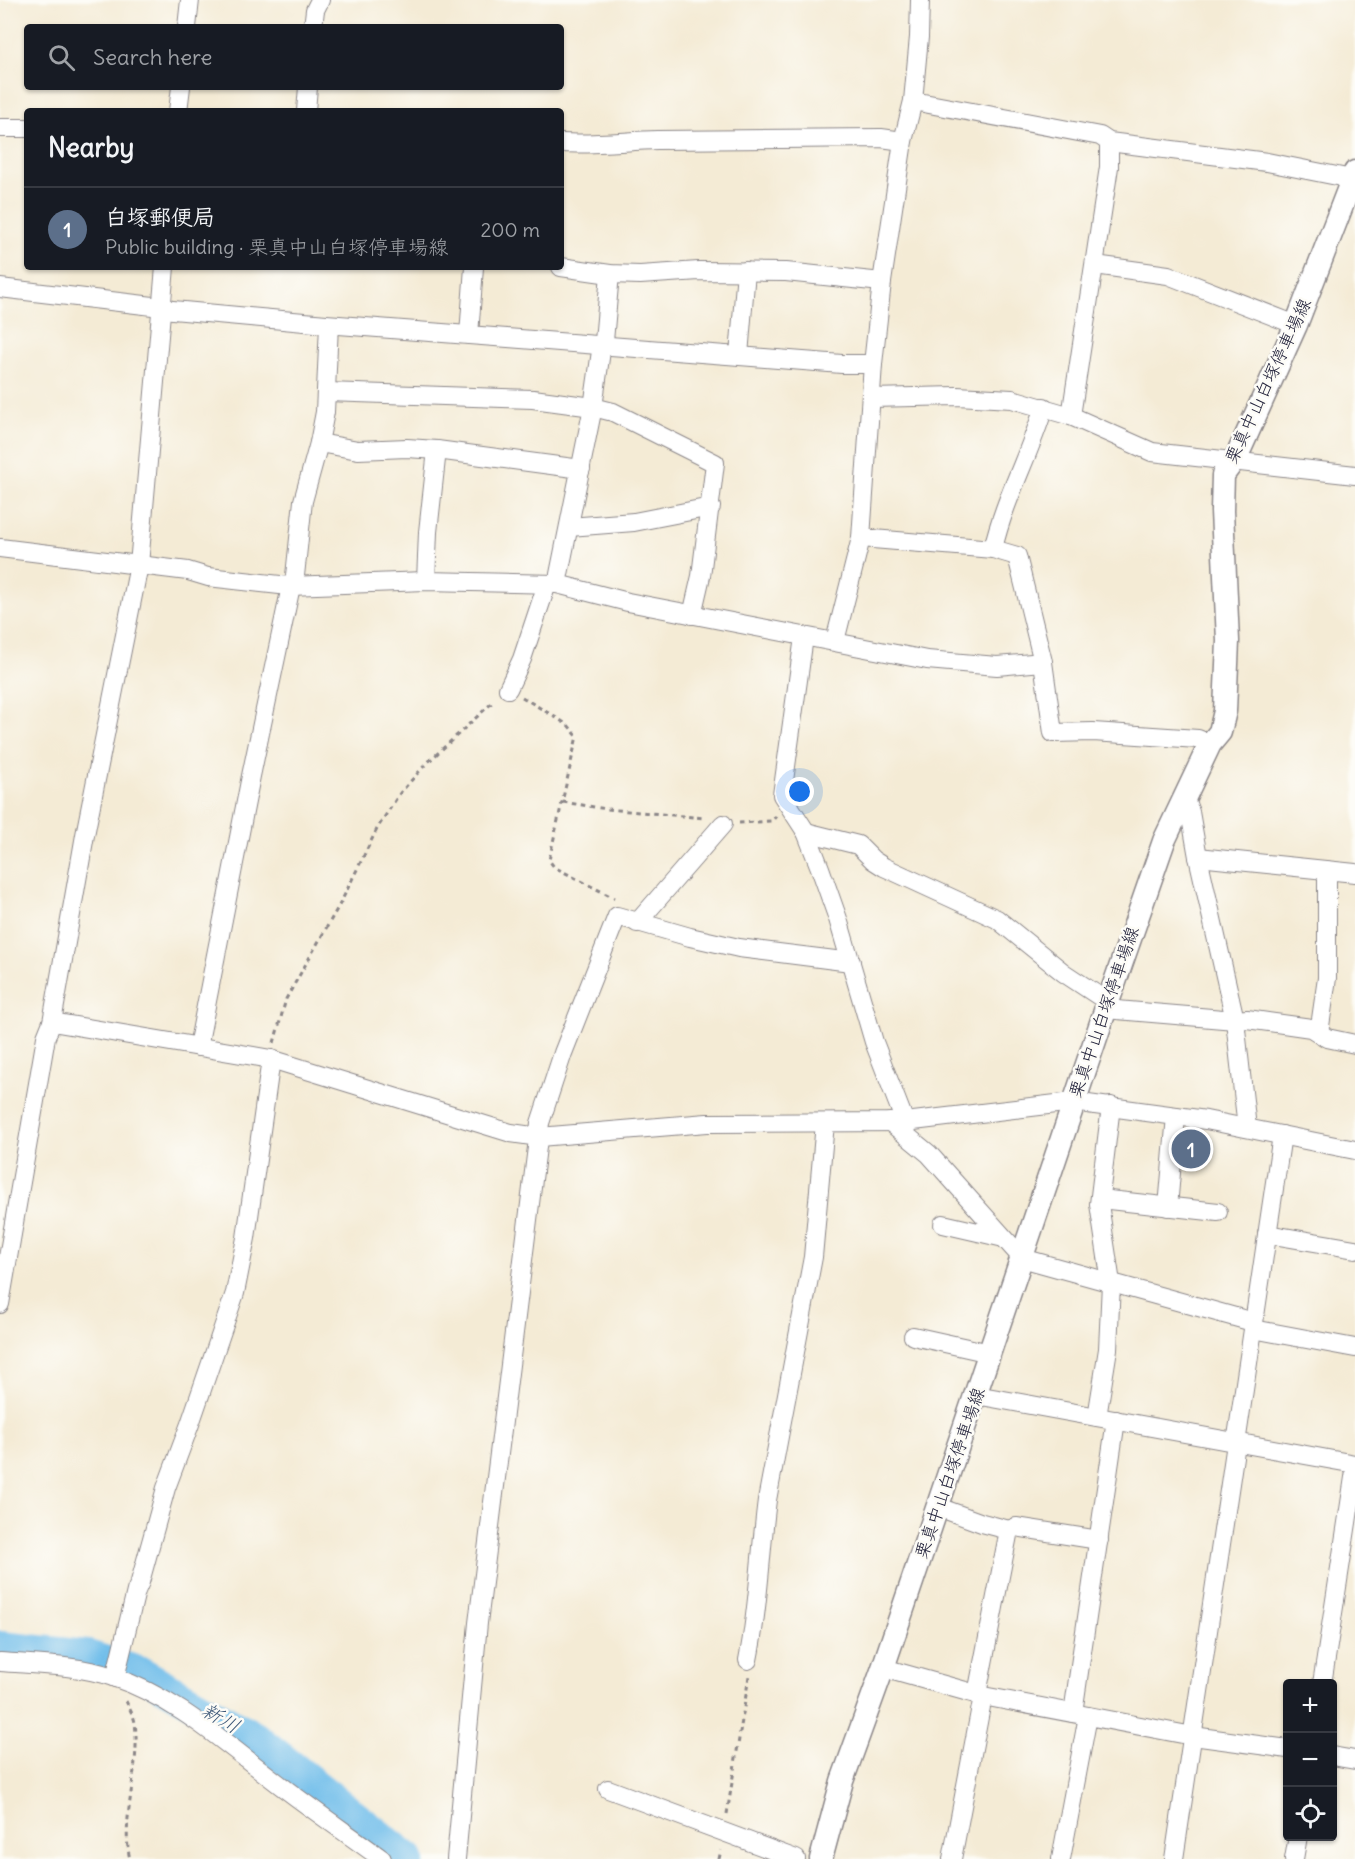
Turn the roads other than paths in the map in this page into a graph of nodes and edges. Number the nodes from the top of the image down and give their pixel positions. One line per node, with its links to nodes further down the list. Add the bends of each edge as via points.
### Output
1 (190, 0): 4 (street)
2 (320, 0): 5 (street)
3 (920, 0): 8 (street)
4 (187, 24)
5 (313, 24)
6 (181, 90): 9 (street)
7 (308, 90): 10 (street)
8 (914, 102): 13 (street); 14 (street, via 1100,136)
9 (178, 108)
10 (306, 108)
11 (0, 128): 12 (street)
12 (24, 129)
13 (903, 141): 15 (street, via 869,138); 23 (street)
14 (1109, 142): 16 (street); 17 (street)
15 (564, 143)
16 (1354, 175): 27 (main road, 栗真中山白塚停車場線)
17 (1095, 265): 27 (street, via 1168,275); 36 (street)
18 (564, 267): 22 (street)
19 (165, 270): 25 (street)
20 (474, 270): 28 (street)
21 (746, 271): 22 (street); 23 (street); 30 (street)
22 (610, 274): 29 (street)
23 (882, 282): 31 (street)
24 (0, 288): 25 (street)
25 (162, 309): 26 (street); 47 (street)
26 (329, 324): 28 (street); 32 (street)
27 (1296, 325): 39 (main road, 栗真中山白塚停車場線)
28 (469, 335): 29 (street)
29 (602, 344): 30 (street); 34 (street)
30 (739, 356): 31 (street)
31 (873, 364): 33 (street)
32 (327, 392): 34 (street, via 533,399); 37 (street)
33 (871, 398): 35 (street, via 1001,398); 44 (street)
34 (594, 407): 40 (street); 42 (street, via 613,412 716,463)
35 (1044, 407): 36 (street); 46 (street, via 998,526)
36 (1071, 416): 39 (street, via 1152,452)
37 (319, 443): 38 (street, via 358,450); 50 (street, via 303,501)
38 (437, 450): 40 (street); 48 (street)
39 (1233, 462): 41 (street); 56 (main road, 栗真中山白塚停車場線, via 1223,475 1228,641 1225,711 1220,732)
40 (581, 468): 43 (street)
41 (1355, 475)
42 (711, 507): 43 (street, via 634,522); 51 (street)
43 (569, 527): 49 (street)
44 (861, 538): 46 (street); 53 (street)
45 (0, 548): 47 (street)
46 (993, 549): 54 (street, via 1017,556)
47 (139, 565): 50 (street); 67 (street)
48 (426, 581): 49 (street); 50 (street)
49 (552, 584): 51 (street); 55 (street)
50 (291, 585): 70 (street)
51 (692, 615): 52 (street)
52 (804, 637): 53 (street); 59 (street, via 782,795)
53 (835, 641): 54 (street, via 965,665)
54 (1043, 662): 56 (street, via 1053,733 1198,739)
55 (508, 689)
56 (1210, 744): 57 (main road, 栗真中山白塚停車場線)
57 (1185, 798): 60 (street); 65 (main road, 栗真中山白塚停車場線, via 1164,841)
58 (723, 824): 63 (street)
59 (806, 832): 64 (street); 65 (street, via 858,845 884,867 997,919)
60 (1198, 857): 61 (street); 66 (street)
61 (1328, 870): 62 (street); 68 (street, via 1327,978)
62 (1355, 873)
63 (637, 923): 64 (street, via 739,948); 79 (street, via 617,916 563,1053)
64 (851, 962): 75 (street)
65 (1107, 1005): 66 (street); 72 (main road, 栗真中山白塚停車場線)
66 (1234, 1020): 68 (street, via 1311,1028); 77 (street)
67 (52, 1022): 70 (street); 90 (street, via 46,1037)
68 (1319, 1033): 69 (street)
69 (1355, 1044)
70 (198, 1047): 71 (street)
71 (271, 1059): 79 (street, via 510,1133); 107 (street, via 235,1293 166,1488)
72 (1073, 1102): 73 (street); 75 (street); 88 (main road, 栗真中山白塚停車場線)
73 (1111, 1106): 74 (street); 81 (street)
74 (1176, 1116): 77 (street); 82 (street)
75 (898, 1122): 76 (street); 86 (street)
76 (825, 1123): 79 (street, via 707,1123); 104 (street, via 813,1257 766,1500 760,1587)
77 (1247, 1128): 78 (street)
78 (1282, 1135): 80 (street); 85 (street)
79 (539, 1137): 118 (street, via 486,1554)
80 (1355, 1150)
81 (1100, 1199): 82 (street); 89 (street)
82 (1168, 1206): 83 (street)
83 (1218, 1212)
84 (943, 1224): 86 (street)
85 (1267, 1234): 87 (street); 91 (street)
86 (1004, 1238): 88 (street)
87 (1355, 1249)
88 (1022, 1258): 89 (street); 94 (main road, 栗真中山白塚停車場線)
89 (1111, 1283): 91 (street); 96 (street, via 1108,1349)
90 (0, 1304)
91 (1253, 1326): 93 (street); 98 (street)
92 (913, 1336): 94 (street)
93 (1355, 1348)
94 (990, 1353): 95 (main road, 栗真中山白塚停車場線)
95 (976, 1395): 96 (street); 101 (main road, 栗真中山白塚停車場線)
96 (1097, 1417): 97 (street)
97 (1116, 1420): 98 (street); 103 (street)
98 (1238, 1443): 99 (street); 111 (street)
99 (1355, 1464)
100 (1355, 1471): 108 (street)
101 (938, 1508): 102 (street); 106 (main road, 栗真中山白塚停車場線)
102 (1009, 1530): 103 (street, via 1016,1527); 109 (street)
103 (1098, 1540): 110 (street)
104 (748, 1660)
105 (0, 1662): 107 (street, via 89,1670)
106 (883, 1668): 109 (street); 120 (main road, 栗真中山白塚停車場線, via 842,1781)
107 (115, 1677): 117 (street, via 180,1708)
108 (1323, 1679)
109 (980, 1695): 110 (street); 121 (street)
110 (1081, 1714): 111 (street); 122 (street)
111 (1193, 1736): 112 (street); 123 (street)
112 (1283, 1748)
113 (1337, 1757): 114 (street)
114 (1355, 1760)
115 (609, 1789): 119 (street)
116 (1297, 1841): 124 (street)
117 (382, 1859)
118 (456, 1859)
119 (796, 1859)
120 (821, 1859)
121 (952, 1859)
122 (1061, 1859)
123 (1174, 1859)
124 (1294, 1859)

